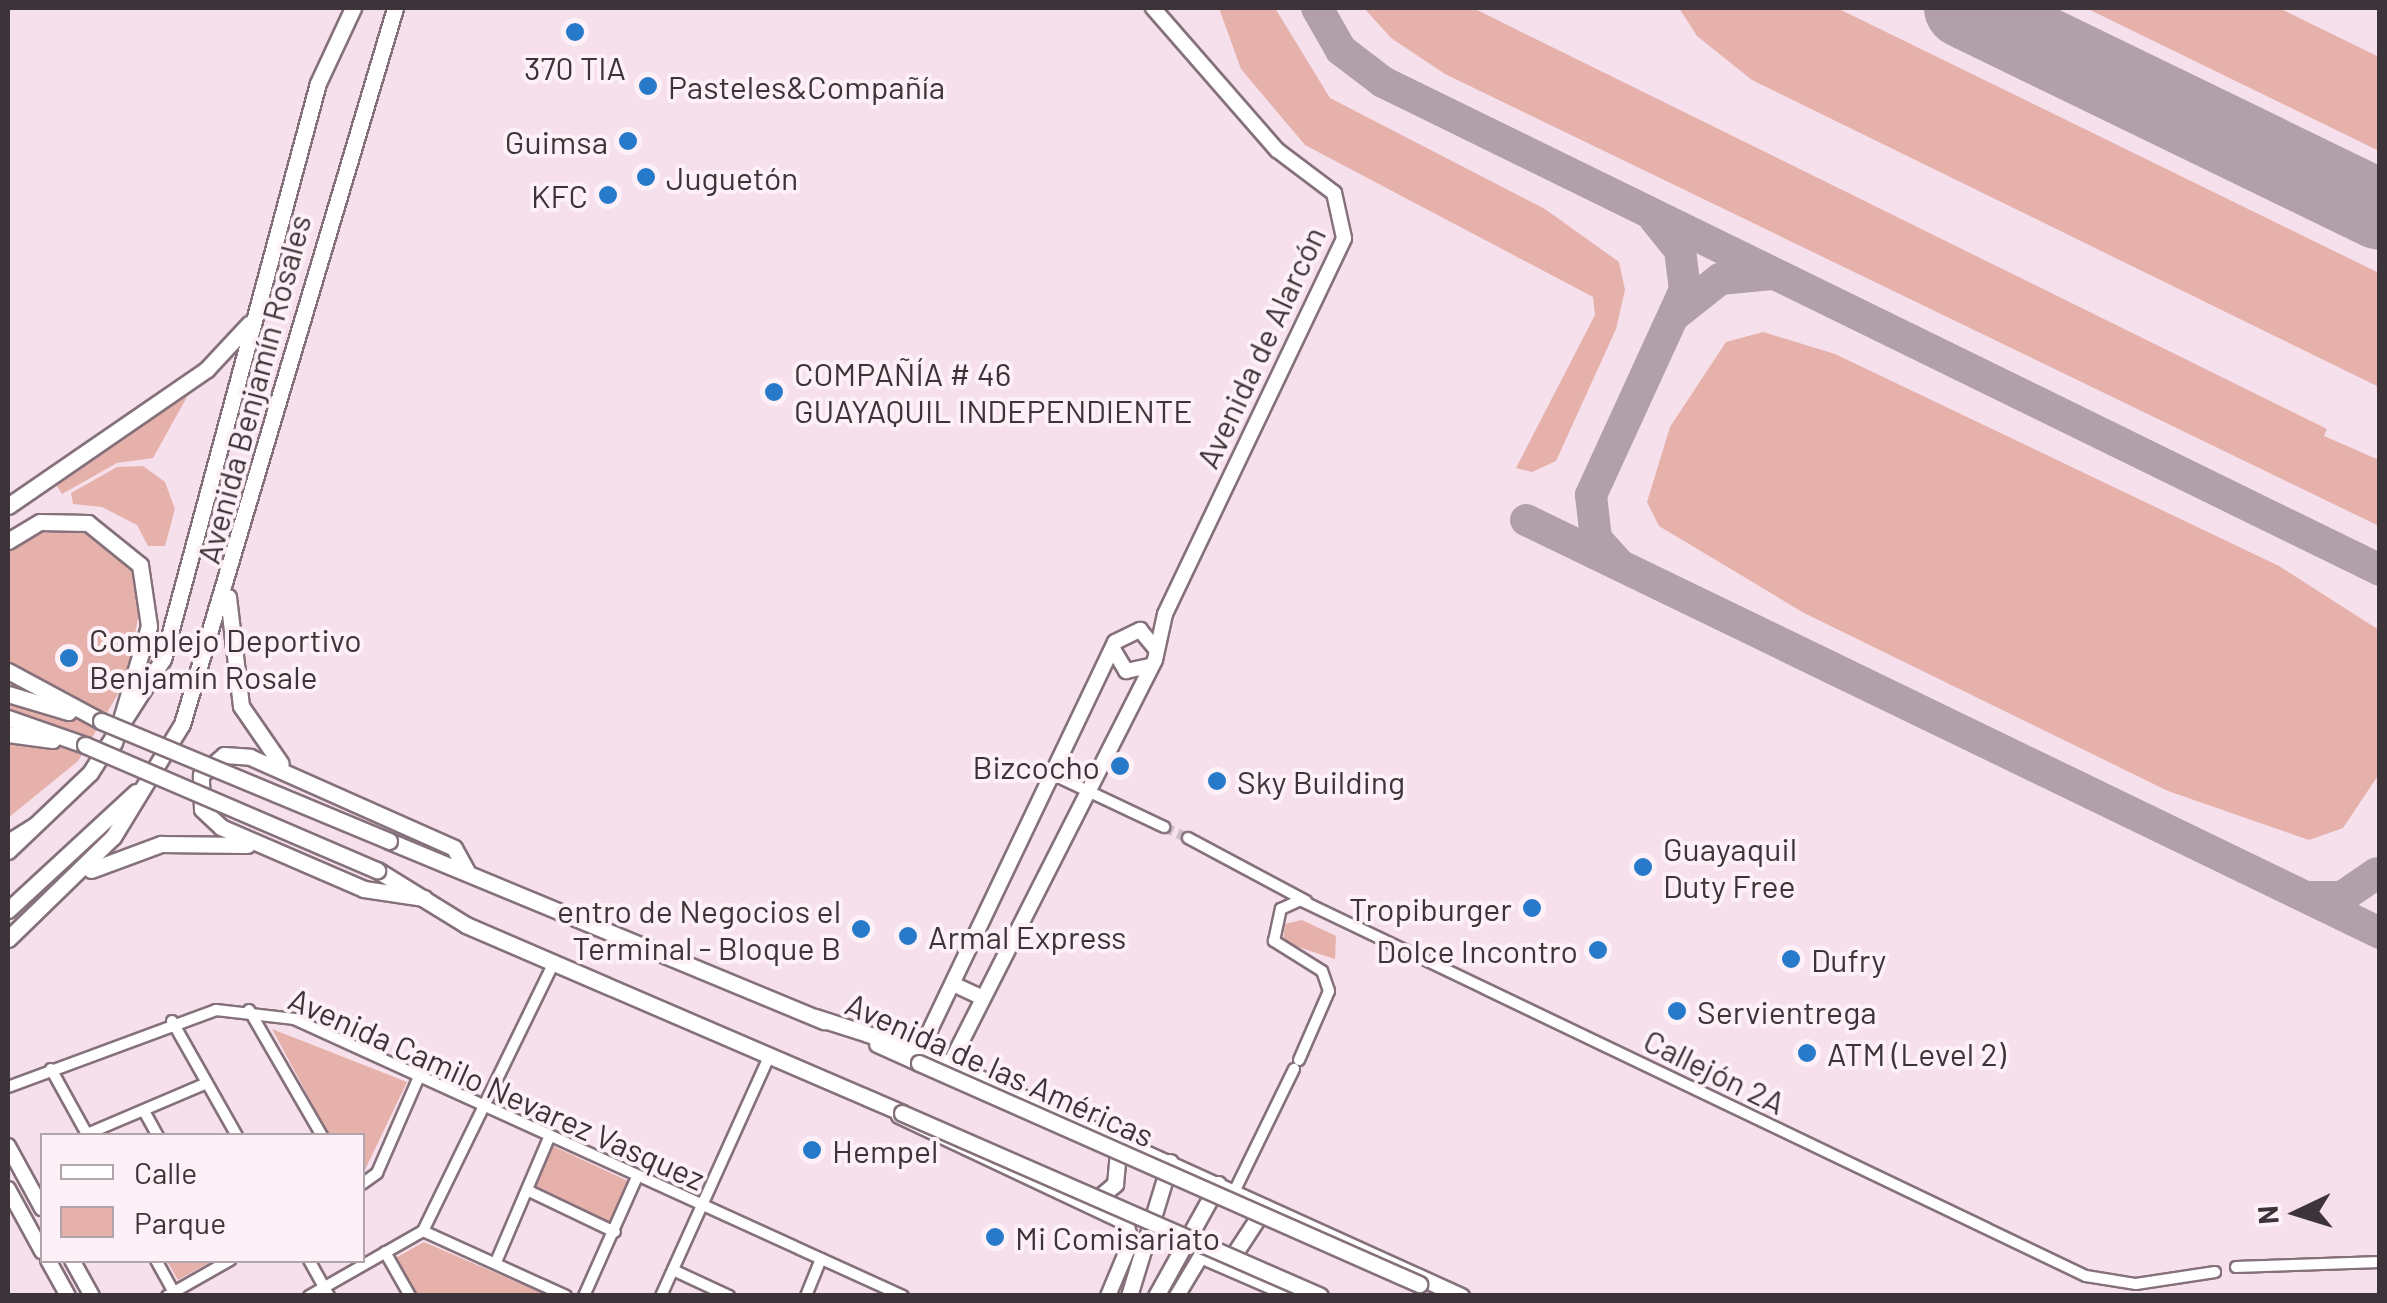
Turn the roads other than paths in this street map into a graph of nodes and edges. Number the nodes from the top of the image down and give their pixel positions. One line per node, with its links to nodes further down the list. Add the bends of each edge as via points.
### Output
1 (353, 8): 4 (main road, Avenida Benjamín Rosales, via 318,83)
2 (395, 8): 7 (main road, Avenida Benjamín Rosales)
3 (1152, 8): 9 (main road, Avenida de Alarcón, via 1277,150 1334,193 1346,229 1165,614)
4 (257, 312): 5 (main road, via 207,369); 15 (main road, Avenida Benjamín Rosales, via 176,624)
5 (8, 506)
6 (8, 541): 15 (main road, via 40,522 88,522 125,543 140,565 150,626)
7 (228, 586): 17 (main road, via 240,706 260,743); 19 (main road, Avenida Benjamín Rosales, via 195,694)
8 (1113, 649): 9 (main road, via 1126,671); 9 (main road, via 1133,630 1147,633); 18 (main road)
9 (1154, 659): 20 (main road, Avenida de Alarcón)
10 (8, 671): 13 (main road)
11 (8, 694): 13 (main road)
12 (8, 718): 16 (main road)
13 (101, 721): 27 (main road, Avenida de las Américas, bridge)
14 (8, 734): 16 (main road)
15 (114, 742): 21 (main road)
16 (85, 745): 29 (main road, bridge, via 377,870)
17 (297, 775): 25 (main road, via 234,754 201,776 198,796 210,820); 27 (main road, via 454,848)
18 (1054, 775): 20 (street); 34 (main road)
19 (150, 780): 28 (main road, Avenida Benjamín Rosales, via 113,837); 31 (main road)
20 (1083, 789): 22 (street); 35 (main road, Avenida de Alarcón)
21 (34, 826): 24 (main road); 26 (main road)
22 (1164, 827)
23 (1188, 838): 30 (street, Callejón 2A)
24 (8, 842)
25 (274, 851): 28 (main road, via 205,841 139,848); 29 (main road, via 364,889)
26 (8, 852)
27 (468, 871): 39 (main road, Avenida de las Américas)
28 (58, 891): 32 (main road, Avenida Benjamín Rosales)
29 (424, 898): 33 (main road)
30 (1307, 902): 62 (street, via 1286,904 1272,934 1316,966 1329,991); 82 (street, Callejón 2A, via 2020,1246 2121,1284)
31 (8, 910)
32 (8, 939)
33 (554, 962): 38 (main road); 46 (street)
34 (953, 984): 35 (main road); 39 (main road)
35 (980, 997): 40 (main road, Avenida de Alarcón)
36 (249, 1010): 37 (street, Avenida Camilo Nevarez Vasquez); 42 (street, Avenida Camilo Nevarez Vasquez, via 294,1019); 52 (street)
37 (172, 1021): 41 (street, Avenida Camilo Nevarez Vasquez); 43 (street)
38 (770, 1055): 45 (main road); 65 (street)
39 (919, 1056): 40 (main road); 102 (main road, Avenida de las Américas, bridge)
40 (950, 1064): 54 (main road)
41 (51, 1069): 44 (street, Avenida Camilo Nevarez Vasquez); 48 (street)
42 (418, 1079): 46 (street, Avenida Camilo Nevarez Vasquez); 58 (street, via 377,1173)
43 (208, 1083): 47 (street); 51 (street)
44 (8, 1087)
45 (884, 1106): 64 (main road); 101 (main road, bridge)
46 (484, 1108): 53 (street, Avenida Camilo Nevarez Vasquez); 67 (street)
47 (144, 1111): 49 (street); 50 (street)
48 (86, 1133)
49 (92, 1133)
50 (156, 1133)
51 (236, 1133)
52 (320, 1133)
53 (549, 1138): 57 (street, Avenida Camilo Nevarez Vasquez); 61 (street)
54 (1118, 1138): 56 (main road); 64 (main road, via 1114,1184)
55 (8, 1146): 63 (main road)
56 (1170, 1161): 59 (main road); 97 (main road)
57 (637, 1177): 65 (street, Avenida Camilo Nevarez Vasquez); 68 (street)
58 (365, 1182)
59 (1218, 1184): 62 (main road); 98 (main road)
60 (8, 1189): 69 (main road)
61 (529, 1191): 68 (street); 72 (street)
62 (1234, 1192): 66 (main road)
63 (40, 1204)
64 (1090, 1205): 96 (main road, via 1130,1234)
65 (702, 1206): 71 (street, Avenida Camilo Nevarez Vasquez); 81 (street)
66 (1266, 1207): 79 (main road); 102 (main road)
67 (423, 1231): 70 (street); 72 (street)
68 (616, 1232): 91 (street)
69 (40, 1247)
70 (385, 1252): 83 (street); 89 (street)
71 (821, 1259): 84 (street, Avenida Camilo Nevarez Vasquez); 94 (street)
72 (496, 1262): 90 (street)
73 (2380, 1262): 80 (street)
74 (50, 1263): 86 (main road)
75 (74, 1263): 87 (main road)
76 (157, 1263): 85 (street)
77 (225, 1263): 85 (street)
78 (311, 1263): 83 (street)
79 (1227, 1266): 99 (main road, via 1201,1256 1189,1266); 100 (main road)
80 (2236, 1267)
81 (673, 1270): 92 (street); 93 (street)
82 (2215, 1272)
83 (327, 1291): 88 (street)
84 (884, 1292): 95 (street, Avenida Camilo Nevarez Vasquez)
85 (170, 1294)
86 (68, 1296)
87 (92, 1296)
88 (309, 1296)
89 (410, 1296)
90 (566, 1296)
91 (584, 1296)
92 (661, 1296)
93 (729, 1296)
94 (806, 1296)
95 (903, 1296)
96 (1108, 1296)
97 (1129, 1296)
98 (1156, 1296)
99 (1177, 1296)
100 (1293, 1296)
101 (1320, 1296)
102 (1457, 1296)

